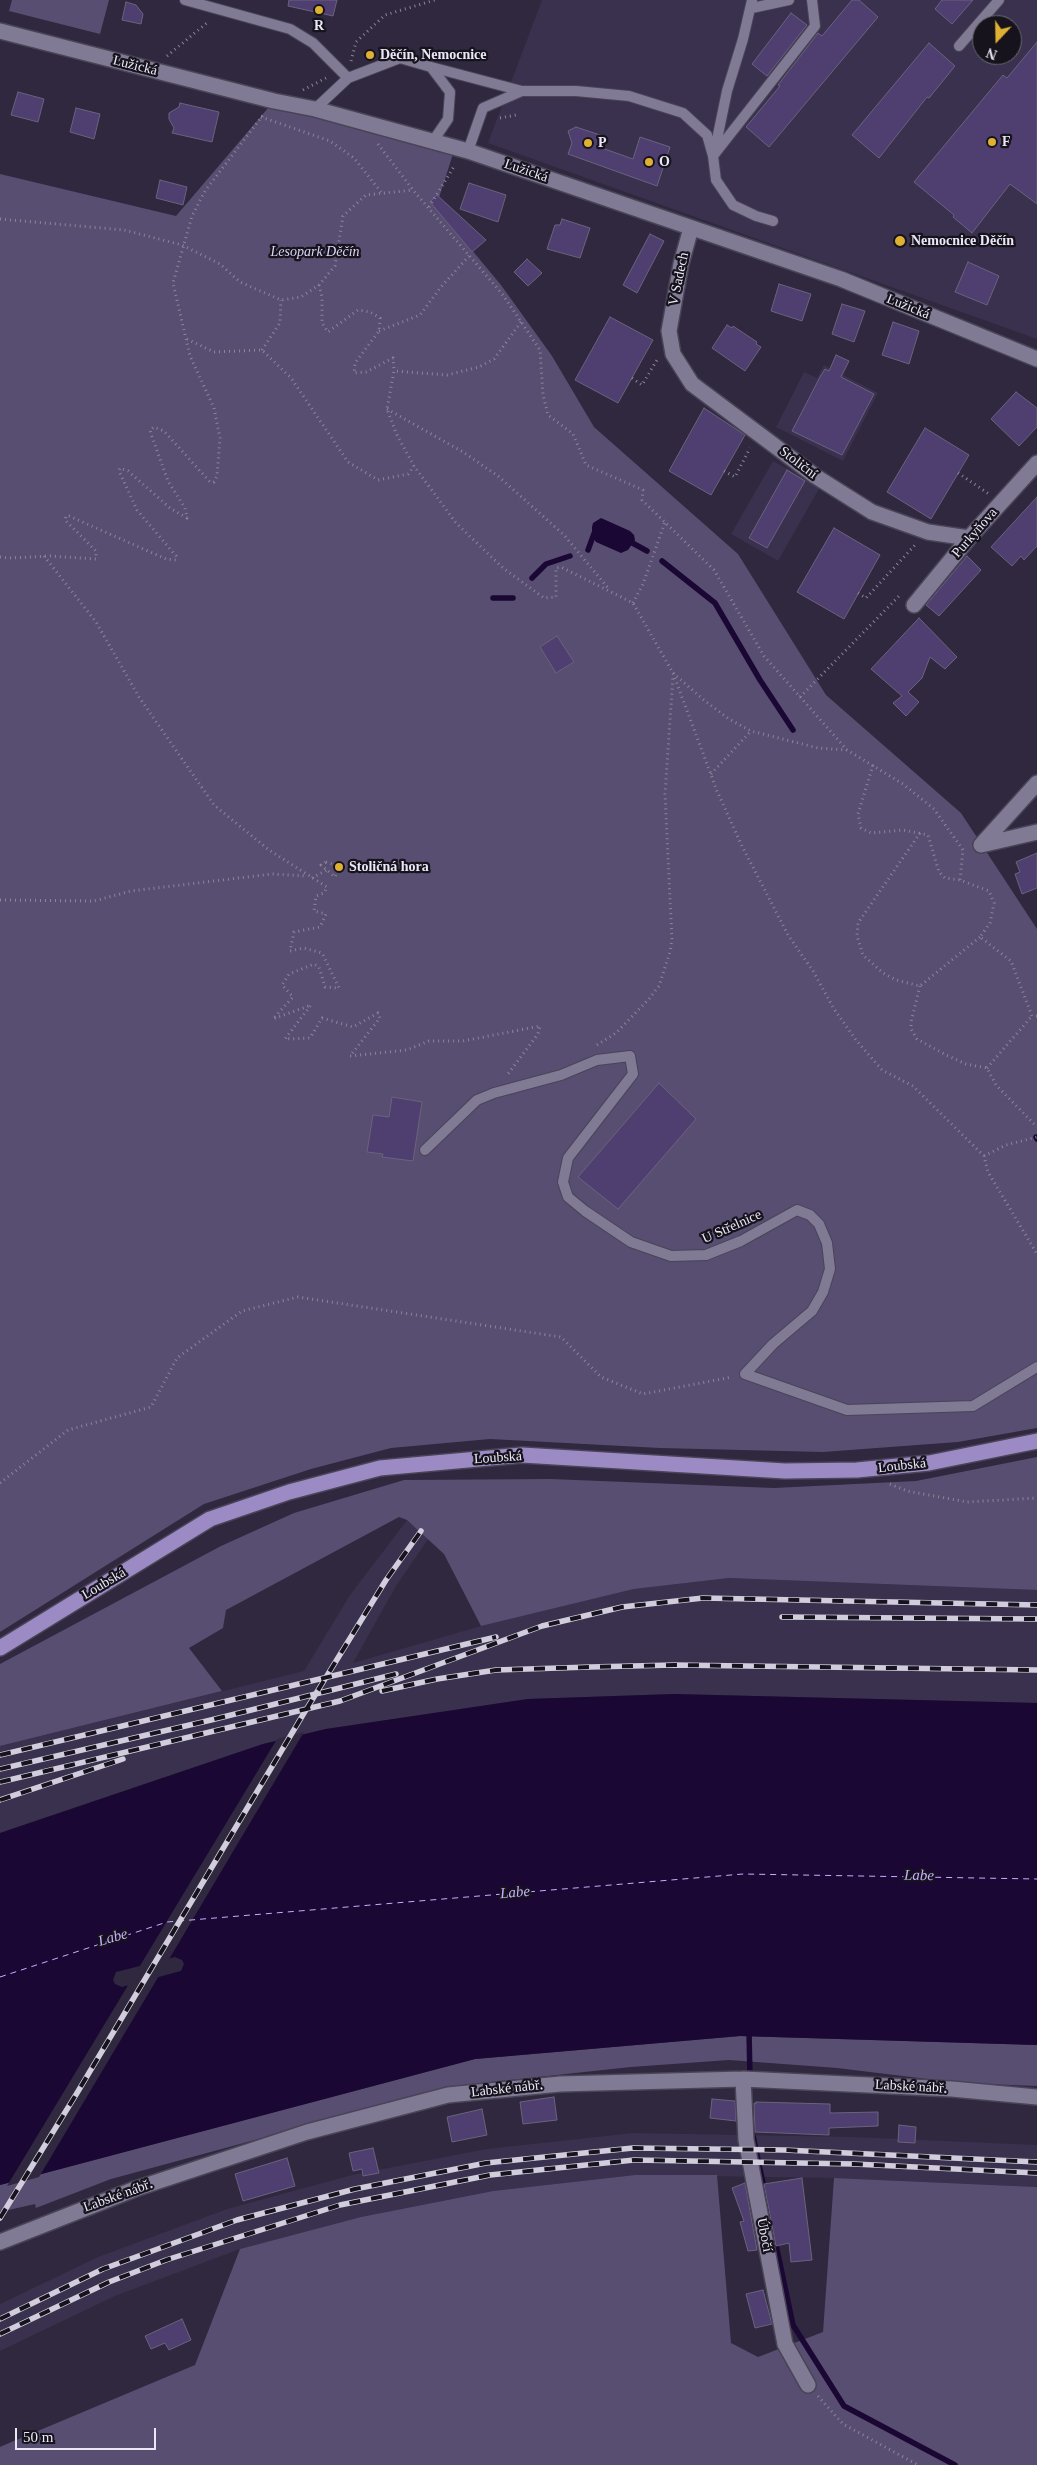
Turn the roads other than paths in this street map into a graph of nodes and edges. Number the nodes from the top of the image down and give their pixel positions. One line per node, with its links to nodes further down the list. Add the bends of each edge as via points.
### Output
1 (186, 0): 9 (lane, via 290,29 313,43)
2 (789, 0): 5 (lane)
3 (812, 0): 14 (lane, via 815,26)
4 (999, 0): 7 (lane)
5 (752, 4): 14 (lane, via 727,91)
6 (0, 31): 11 (street, Lužická)
7 (959, 46)
8 (431, 67): 9 (lane, via 400,58); 10 (lane); 12 (lane, via 450,92 448,119)
9 (348, 78): 11 (lane)
10 (522, 91): 13 (lane, via 483,108); 14 (lane, via 576,91 628,96 683,113 707,135)
11 (315, 109): 12 (street, Lužická)
12 (433, 141): 13 (street, Lužická)
13 (467, 150): 16 (street, Lužická)
14 (713, 156): 15 (lane, via 716,180 734,205)
15 (773, 221)
16 (692, 228): 17 (street, V Sadech, via 681,264); 18 (street, Lužická, via 841,279)
17 (670, 339): 20 (street, Stoliční, via 673,354 692,384 815,476 872,512 928,532)
18 (1037, 359)
19 (1037, 463): 20 (street, Purkyňova)
20 (969, 538): 21 (street, Purkyňova)
21 (918, 600)
22 (1037, 783): 23 (street, via 981,845)
23 (1037, 832)
24 (425, 1150): 25 (lane, U Střelnice, via 477,1100 561,1075 598,1060 630,1056 633,1074 568,1158 562,1182 568,1197 631,1242 671,1256 706,1255 741,1241 797,1210 810,1215 819,1224 827,1243 830,1269 823,1292 812,1311 773,1344 745,1374 847,1410 973,1406)
25 (1037, 1367)
26 (1037, 1441): 27 (main road, Loubská, via 929,1463 857,1470 785,1471 522,1455 380,1468 289,1492 210,1520)
27 (0, 1648)
28 (743, 2079): 29 (street, Labské nábř., via 952,2089); 30 (street, Labské nábř., via 560,2084 448,2095 307,2132 135,2189); 31 (street, Úbočí, via 746,2140 786,2344)
29 (1037, 2097)
30 (0, 2242)
31 (808, 2385)

